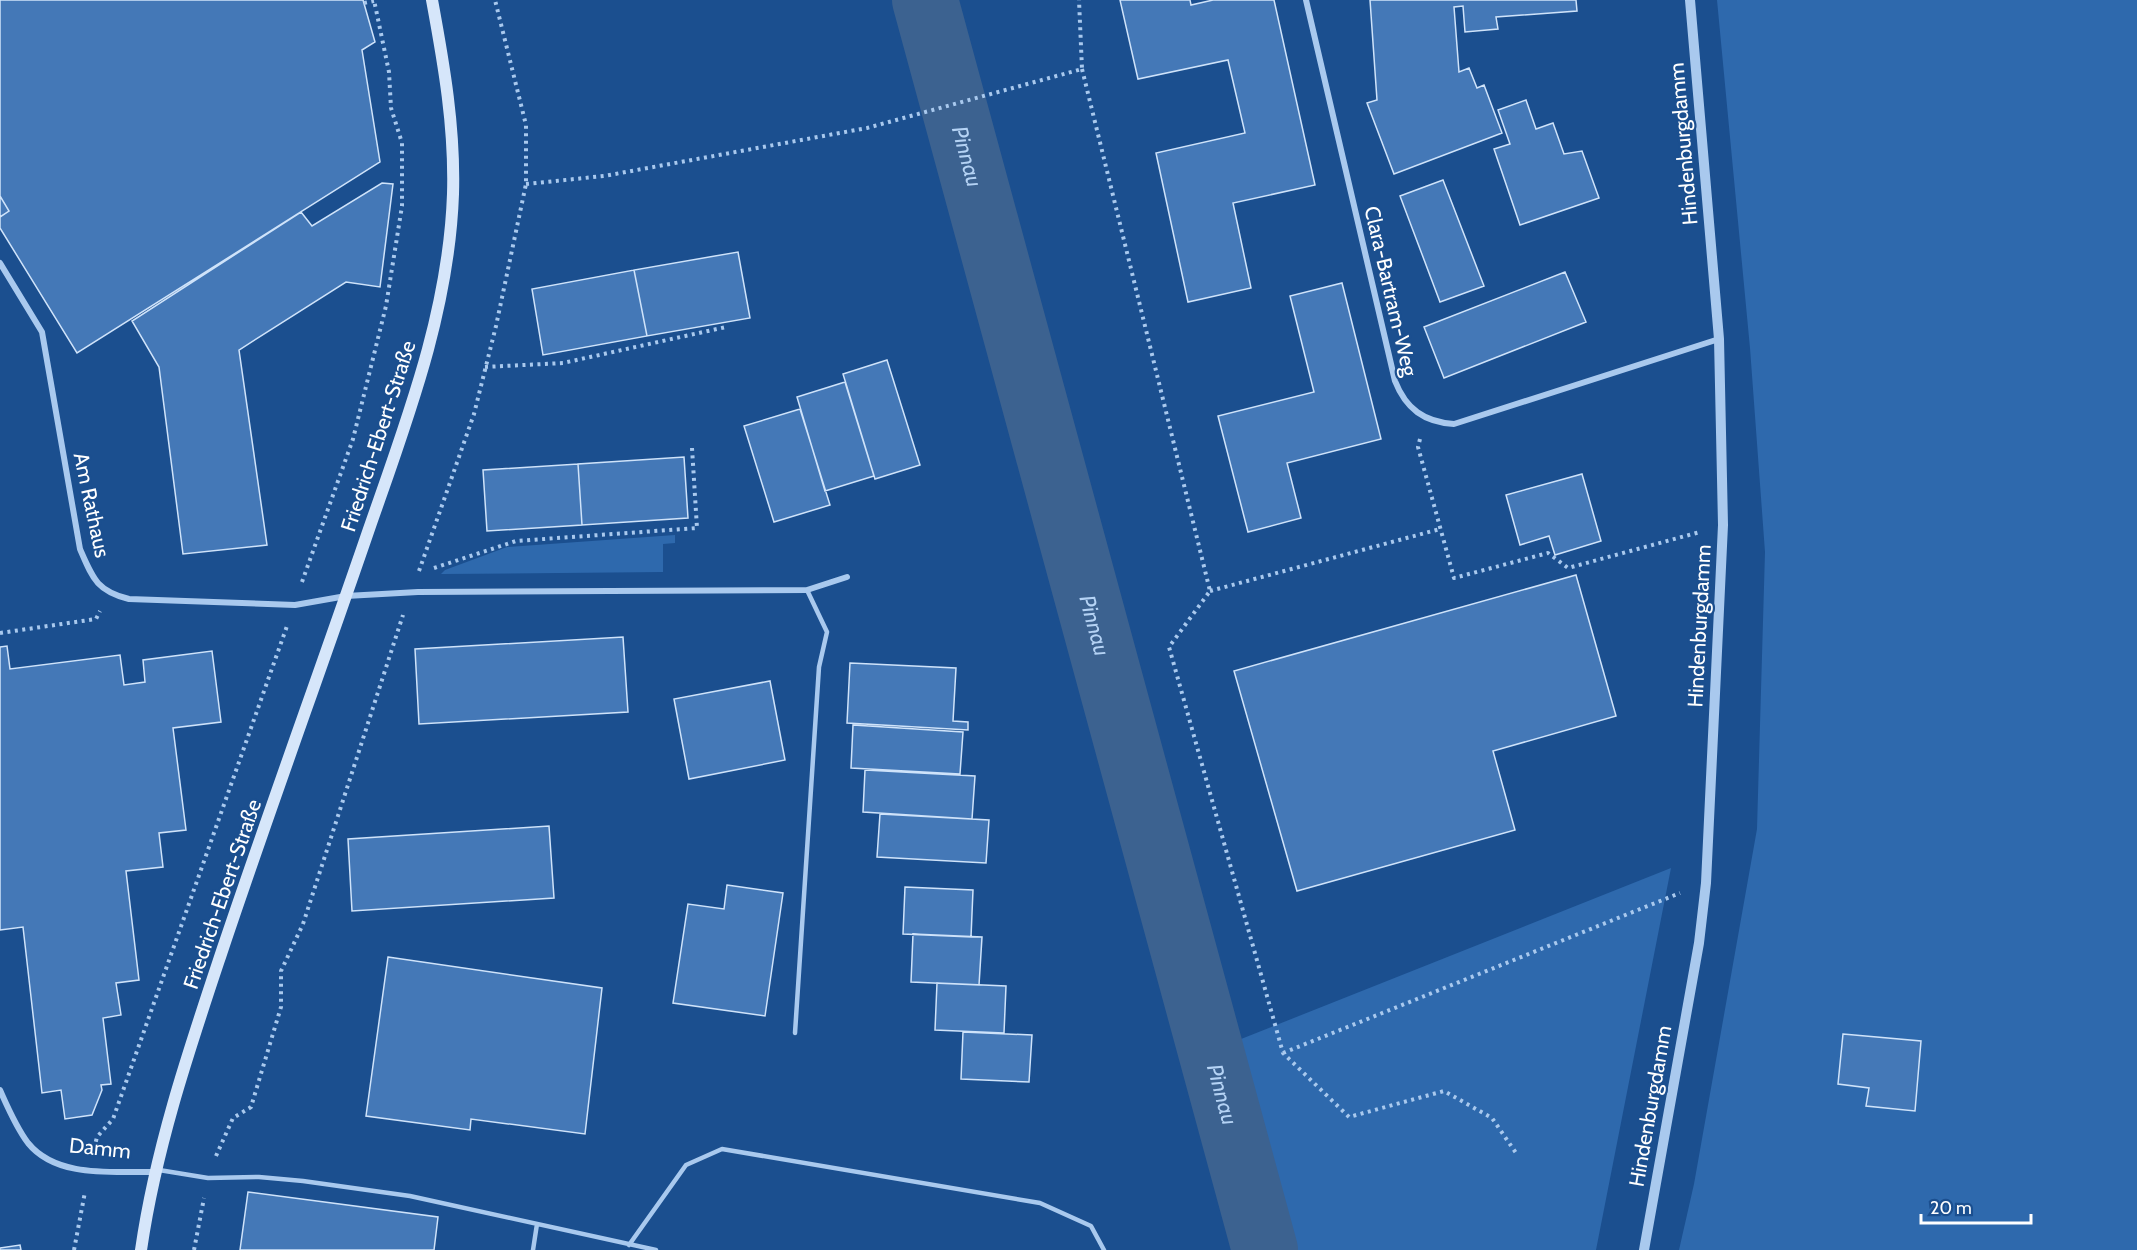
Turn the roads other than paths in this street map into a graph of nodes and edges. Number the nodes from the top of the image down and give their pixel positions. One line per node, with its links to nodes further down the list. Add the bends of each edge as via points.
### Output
1 (432, 0): 8 (main road, Friedrich-Ebert-Straße, via 453,140 449,242 423,376)
2 (1306, 0): 5 (street, Clara-Bartram-Weg, via 1395,381 1406,403 1425,418 1454,424)
3 (1690, 0): 5 (street, Hindenburgdamm)
4 (0, 263): 8 (street, Am Rathaus, via 42,332 80,549 92,578 107,593 129,599 295,605)
5 (1719, 339): 18 (street, Hindenburgdamm, via 1723,525 1706,883)
6 (847, 577): 7 (street)
7 (807, 590): 8 (street); 9 (lane, via 827,633 819,667)
8 (346, 596): 11 (main road, Friedrich-Ebert-Straße, via 192,1039)
9 (795, 1033)
10 (0, 1090): 11 (street, Damm, via 29,1144 59,1164 88,1170)
11 (156, 1171): 12 (lane, via 208,1178 303,1181 400,1194); 14 (main road, Damm)
12 (537, 1224): 13 (lane); 15 (lane)
13 (629, 1245): 16 (lane); 17 (lane, via 686,1165 722,1149 1040,1203 1091,1226)
14 (141, 1250)
15 (533, 1250)
16 (656, 1250)
17 (1104, 1250)
18 (1644, 1250)

